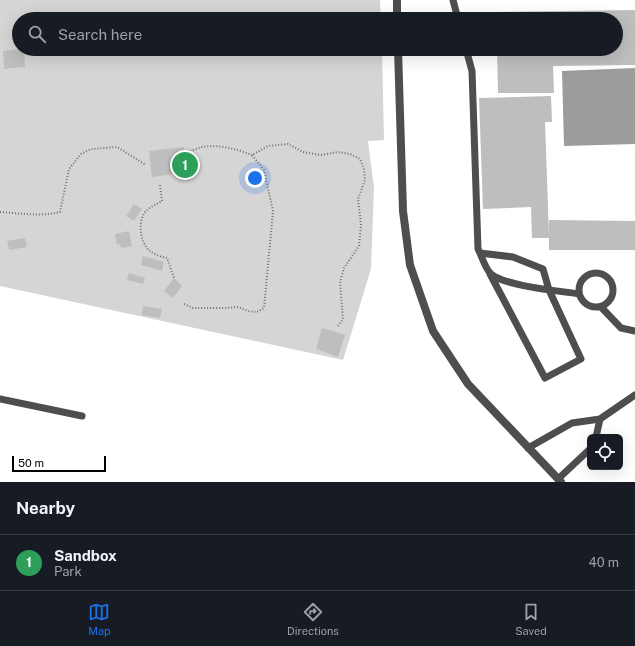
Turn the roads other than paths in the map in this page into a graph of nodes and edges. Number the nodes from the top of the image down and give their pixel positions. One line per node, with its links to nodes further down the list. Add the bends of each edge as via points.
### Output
1 (397, 0): 3 (street)
2 (453, 0): 4 (lane)
3 (397, 12)
4 (456, 12)
5 (398, 56): 18 (street, via 403,211 410,265 433,331 468,384)
6 (468, 56): 7 (lane, via 472,71)
7 (480, 253): 8 (lane); 9 (lane, via 513,256 543,269)
8 (490, 274): 9 (lane, via 508,282); 9 (lane, via 545,378 581,359)
9 (548, 290): 10 (lane)
10 (579, 294): 11 (lane, via 590,306); 11 (lane, via 584,278 594,273 605,275 610,279 614,290 610,301)
11 (601, 307): 12 (lane, via 621,328)
12 (635, 331)
13 (635, 395): 16 (lane)
14 (0, 399): 15 (lane)
15 (82, 416)
16 (600, 419): 17 (lane); 18 (lane, via 572,423)
17 (597, 434)
18 (528, 448): 20 (street)
19 (587, 452): 20 (lane)
20 (558, 481)

